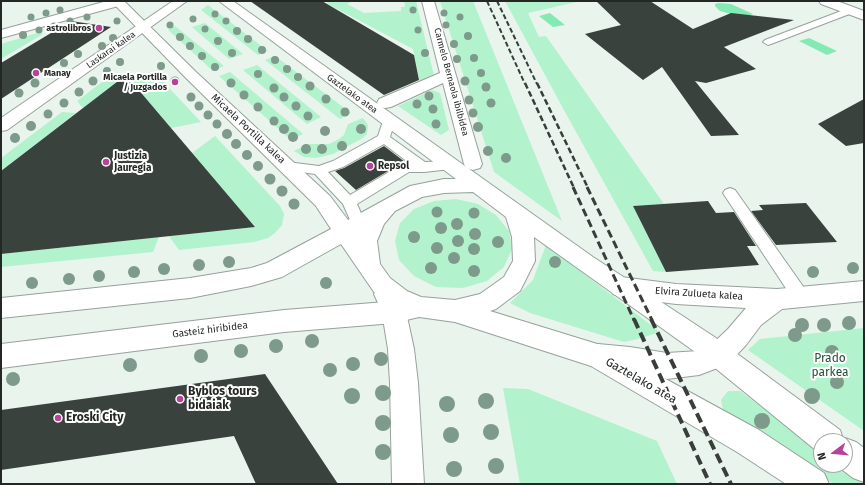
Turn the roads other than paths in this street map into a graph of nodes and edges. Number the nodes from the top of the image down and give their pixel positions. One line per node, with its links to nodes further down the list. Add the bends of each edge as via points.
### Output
1 (181, 1): 9 (main road, Laskarai kalea)
2 (225, 1): 14 (main road, Gaztelako atea)
3 (428, 1): 12 (main road, Carmelo Bernaola ibilbidea)
4 (825, 1): 6 (main road)
5 (117, 2): 9 (main road, Micaela Portilla kalea); 10 (main road)
6 (845, 6): 7 (main road); 8 (main road); 11 (lane)
7 (864, 10)
8 (864, 16)
9 (143, 27): 15 (main road, Laskarai kalea); 19 (main road, Micaela Portilla kalea)
10 (1, 34)
11 (768, 42)
12 (448, 75): 13 (main road); 17 (main road, Carmelo Bernaola ibilbidea)
13 (385, 103)
14 (389, 121): 16 (lane); 18 (main road, Gaztelako atea)
15 (1, 126)
16 (384, 138): 20 (lane); 21 (lane, via 338,164)
17 (473, 164)
18 (451, 165): 20 (lane); 22 (main road, Gaztelako atea)
19 (287, 166): 21 (lane); 26 (main road, Micaela Portilla kalea)
20 (424, 168): 24 (lane, via 406,168)
21 (319, 170): 24 (lane)
22 (480, 185): 25 (main road, Gaztelako atea); 26 (main road, via 444,186 417,192 388,206 375,220)
23 (730, 193): 29 (lane)
24 (349, 202): 26 (lane)
25 (515, 211): 27 (main road, Gaztelako atea); 32 (main road, Gaztelako atea, via 523,236 524,261 512,284 487,302)
26 (357, 232): 30 (main road, via 274,270 244,278 190,288); 31 (main road, Micaela Portilla kalea, via 369,265 382,285)
27 (621, 287): 29 (main road, Elvira Zulueta kalea, via 676,294); 33 (main road, Gaztelako atea)
28 (864, 291): 29 (main road, Elvira Zulueta kalea)
29 (789, 298): 33 (main road, via 752,317 737,337)
30 (1, 308)
31 (407, 310): 32 (main road, Gaztelako atea); 34 (main road, Gasteiz hiribidea, via 284,321); 39 (main road, via 401,349)
32 (454, 311): 35 (main road, Gaztelako atea)
33 (719, 354): 35 (main road, via 699,363 667,366); 36 (main road, Gaztelako atea)
34 (1, 356)
35 (598, 356): 40 (main road, Gaztelako atea, via 748,441)
36 (819, 433)
37 (853, 459): 38 (main road)
38 (864, 467)
39 (408, 484)
40 (813, 484)

